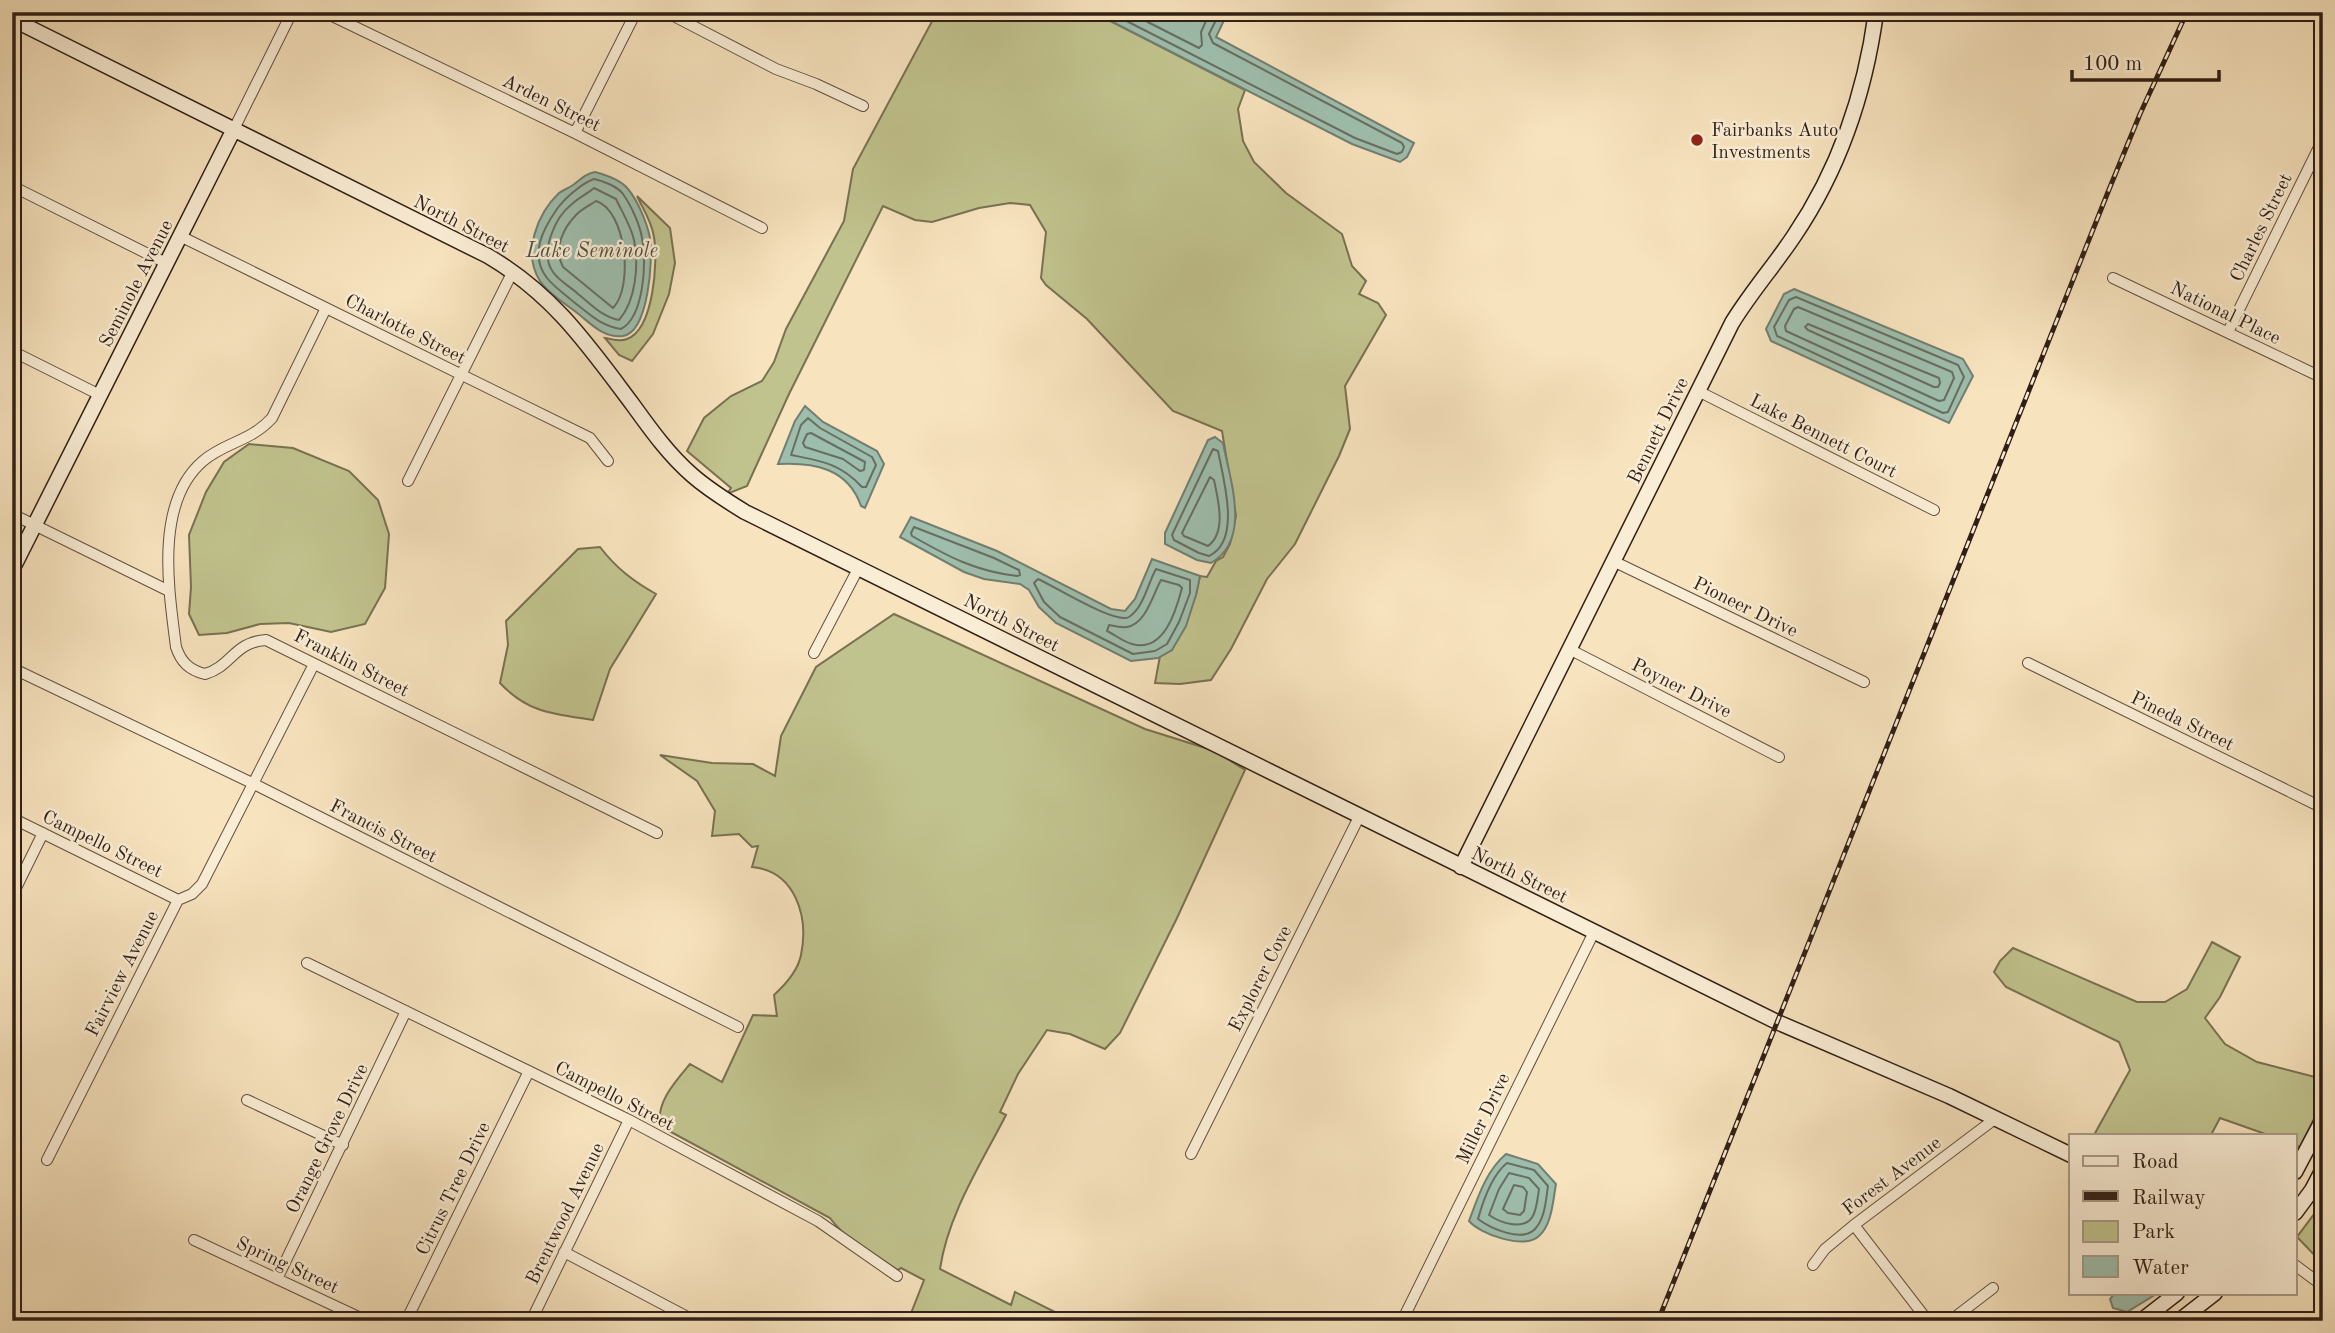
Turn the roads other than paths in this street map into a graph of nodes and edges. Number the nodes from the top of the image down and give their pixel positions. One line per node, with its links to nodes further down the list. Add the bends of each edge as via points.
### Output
1 (292, 12): 8 (street, Seminole Avenue)
2 (324, 12): 9 (street, Arden Street)
3 (636, 12): 9 (street)
4 (666, 12): 7 (street, via 776,69)
5 (1876, 12): 22 (street, Bennett Drive, via 1864,78 1840,155 1793,238 1732,323)
6 (12, 19): 8 (street, North Street)
7 (863, 106)
8 (233, 131): 13 (street, Seminole Avenue); 15 (street, North Street)
9 (575, 132): 12 (street, Arden Street)
10 (2323, 139): 18 (street, Charles Street)
11 (12, 186): 14 (street)
12 (762, 228)
13 (180, 236): 14 (street, Seminole Avenue); 17 (street, Charlotte Street)
14 (166, 263): 23 (street, Seminole Avenue)
15 (513, 271): 20 (street); 30 (street, North Street, via 582,337 650,429 691,474 745,512)
16 (2113, 278): 18 (street, National Place)
17 (326, 308): 20 (street, Charlotte Street); 32 (street, via 272,418 260,431 212,453 188,479 172,519)
18 (2228, 331): 21 (street, National Place)
19 (12, 351): 23 (street)
20 (462, 376): 24 (street, Charlotte Street, via 590,438); 25 (street)
21 (2323, 378)
22 (1698, 391): 26 (street, Lake Bennett Court); 29 (street, Bennett Drive)
23 (100, 395): 28 (street, Seminole Avenue)
24 (608, 461)
25 (408, 481)
26 (1934, 509)
27 (12, 514): 28 (street)
28 (35, 525): 31 (street, Seminole Avenue); 32 (street)
29 (1613, 561): 33 (street, Bennett Drive); 38 (street, Pioneer Drive)
30 (859, 566): 34 (street); 42 (street, North Street)
31 (12, 570)
32 (169, 591): 36 (street, Franklin Street, via 176,647 188,667 205,674 243,645 267,639)
33 (1569, 649): 39 (street, Poyner Drive); 46 (street, Bennett Drive)
34 (814, 653)
35 (2028, 663): 41 (street, Pineda Street)
36 (314, 664): 40 (street, Fairview Avenue); 45 (street, Franklin Street)
37 (12, 668): 40 (street, Francis Street)
38 (1864, 682)
39 (1779, 757)
40 (252, 783): 48 (street, Fairview Avenue, via 202,884); 52 (street, Francis Street)
41 (2323, 808)
42 (1359, 817): 46 (street, North Street); 59 (street, Explorer Cove)
43 (12, 818): 44 (street, Campello Street)
44 (43, 833): 47 (street); 48 (street, Campello Street)
45 (657, 834)
46 (1461, 867): 49 (street, North Street)
47 (12, 896)
48 (178, 900): 61 (street, Fairview Avenue)
49 (1594, 932): 55 (street, North Street, via 1777,1022); 80 (street, Miller Drive)
50 (307, 963): 51 (street, Campello Street)
51 (406, 1011): 53 (street, Campello Street); 58 (street, Orange Grove Drive)
52 (738, 1027)
53 (529, 1072): 57 (street, Campello Street); 77 (street, Citrus Tree Drive)
54 (247, 1100): 58 (street)
55 (1996, 1118): 60 (street, North Street); 65 (street, Forest Avenue)
56 (2323, 1119): 63 (street)
57 (629, 1120): 67 (street, Brentwood Avenue); 70 (street, Campello Street, via 818,1221)
58 (343, 1145): 71 (street, Orange Grove Drive)
59 (1191, 1154)
60 (2069, 1154)
61 (47, 1160)
62 (2323, 1169): 64 (street)
63 (2296, 1170)
64 (2296, 1212)
65 (1854, 1225): 68 (street, Forest Avenue); 81 (street)
66 (194, 1240): 71 (street, Spring Street)
67 (565, 1252): 78 (street, Brentwood Avenue); 79 (street)
68 (1813, 1265)
69 (2296, 1266): 72 (street)
70 (897, 1276)
71 (277, 1279): 76 (street, Spring Street)
72 (2323, 1286)
73 (1993, 1288): 82 (street)
74 (2176, 1294): 83 (street)
75 (2214, 1294): 84 (street)
76 (367, 1321)
77 (405, 1321)
78 (531, 1321)
79 (695, 1321)
80 (1402, 1321)
81 (1927, 1321)
82 (1950, 1321)
83 (2141, 1321)
84 (2179, 1321)

